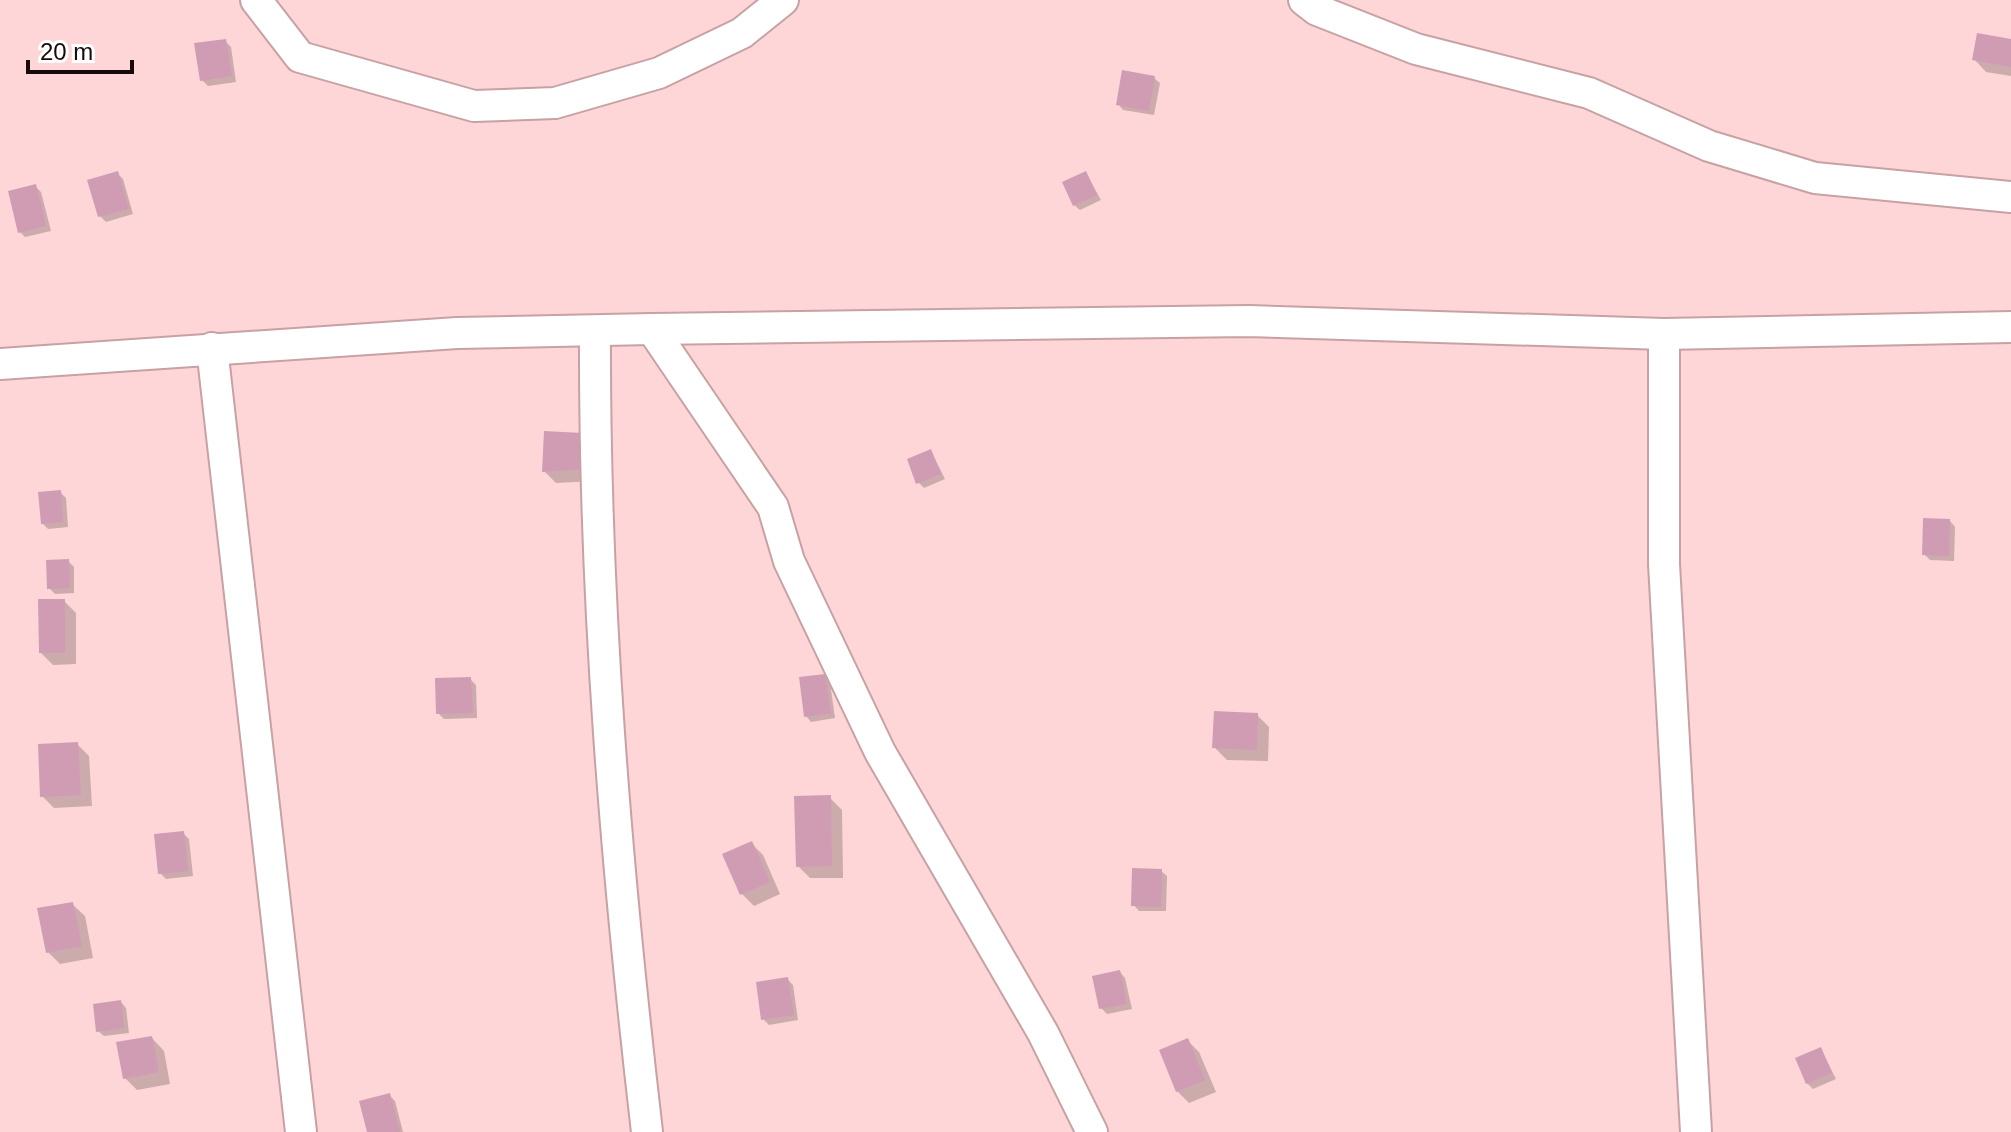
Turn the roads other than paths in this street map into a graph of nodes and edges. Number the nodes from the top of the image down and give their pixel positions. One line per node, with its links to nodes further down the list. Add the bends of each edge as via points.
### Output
1 (256, 0): 2 (street, via 300,57 474,106 555,103 659,73 742,33)
2 (783, 0)
3 (1304, 0): 4 (street, via 1416,49 1589,93 1709,146 1815,178)
4 (2011, 197)
5 (2011, 327): 8 (street)
6 (652, 329): 7 (street); 8 (street, via 1249,321); 13 (street, via 773,507 789,561 880,752 1043,1033)
7 (595, 333): 9 (street, via 457,333); 12 (street, via 606,698)
8 (1664, 334): 14 (street, via 1664,564)
9 (212, 348): 10 (street); 11 (street)
10 (0, 364)
11 (301, 1132)
12 (647, 1132)
13 (1092, 1132)
14 (1696, 1132)

